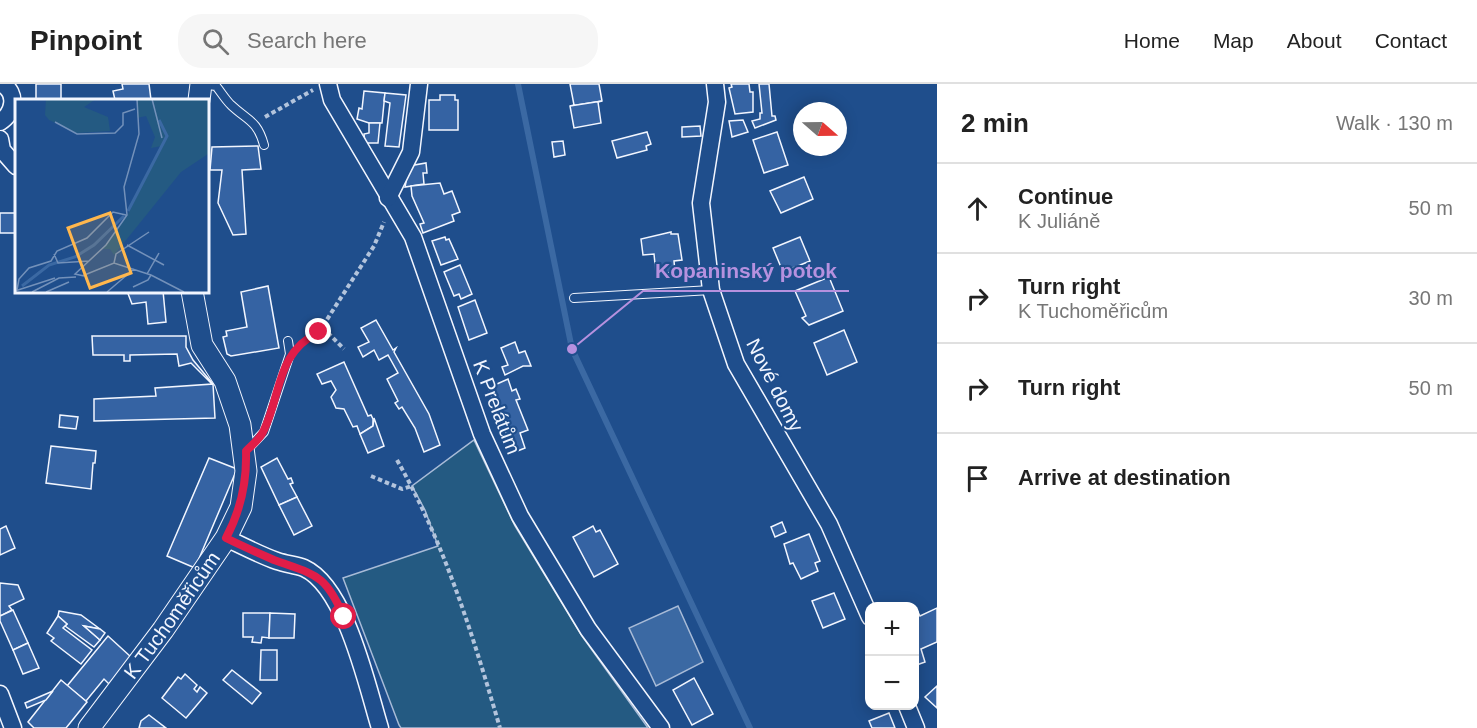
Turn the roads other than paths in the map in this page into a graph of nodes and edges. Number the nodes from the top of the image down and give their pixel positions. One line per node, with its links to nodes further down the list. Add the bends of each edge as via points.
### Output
1 (201, 84): 6 (street); 9 (lane, via 216,86 231,105 253,121)
2 (328, 84): 11 (street, K Prelátům, via 332,100)
3 (419, 84): 11 (street, via 411,152)
4 (715, 84): 12 (street, Nové domy, via 717,102 701,203)
5 (5, 85): 7 (street, via 12,96 12,107)
6 (199, 99)
7 (0, 122)
8 (0, 139): 10 (street, via 2,150)
9 (264, 145)
10 (15, 165)
11 (388, 198): 24 (street, K Prelátům, via 413,237 482,434 520,516 588,629)
12 (711, 290): 14 (lane); 18 (street, Nové domy, via 736,364 829,524)
13 (192, 292): 16 (street, K Tuchoměřicům, via 199,339 225,381)
14 (574, 298)
15 (288, 341): 16 (lane, via 290,354 264,432)
16 (246, 451): 17 (street, K Tuchoměřicům, via 243,498)
17 (226, 538): 22 (street, K Tuchoměřicům); 23 (street, via 276,561 304,568 336,598)
18 (865, 606)
19 (0, 694): 21 (street)
20 (909, 710): 25 (street)
21 (13, 728)
22 (89, 728)
23 (380, 728)
24 (661, 728)
25 (916, 728)

